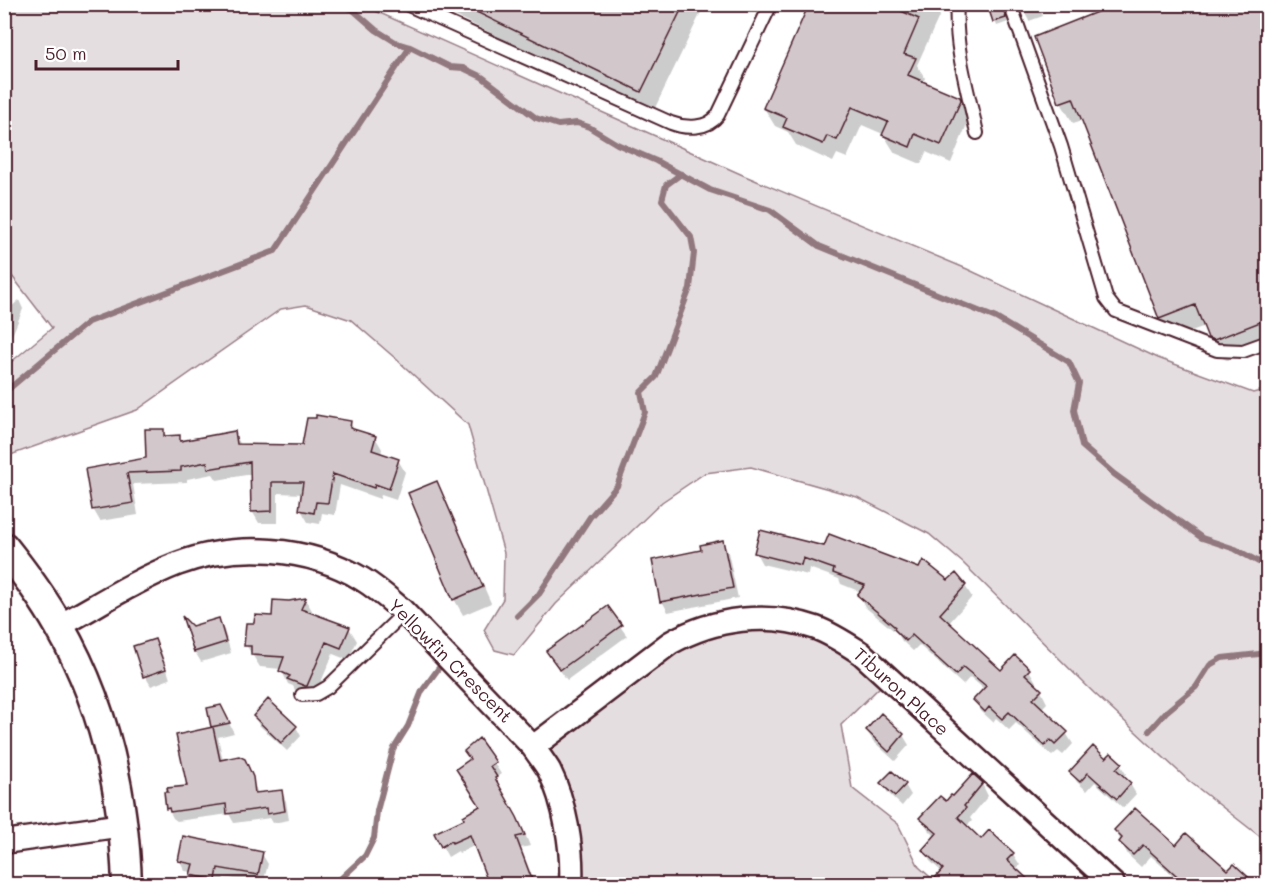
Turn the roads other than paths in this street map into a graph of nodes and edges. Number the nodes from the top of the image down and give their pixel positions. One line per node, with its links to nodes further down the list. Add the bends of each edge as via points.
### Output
1 (406, 4): 2 (lane, via 681,127 715,120)
2 (771, 4)
3 (957, 4): 5 (lane, via 956,25)
4 (1010, 4): 6 (lane, via 1112,307 1217,350 1243,351)
5 (977, 132)
6 (1268, 342)
7 (4, 547): 9 (street)
8 (405, 612): 9 (street, Yellowfin Crescent, via 362,578 340,568 307,557 263,550 206,555 178,563); 10 (lane, via 328,687 316,694); 11 (street, Yellowfin Crescent)
9 (59, 626): 12 (street, via 101,724 117,782)
10 (302, 695)
11 (533, 747): 15 (street, Yellowfin Crescent, via 557,792 570,844); 16 (street, Tiburon Place, via 689,632 742,618 816,628 861,653)
12 (123, 825): 13 (street); 14 (street)
13 (4, 842)
14 (127, 885)
15 (571, 885)
16 (1113, 885)

